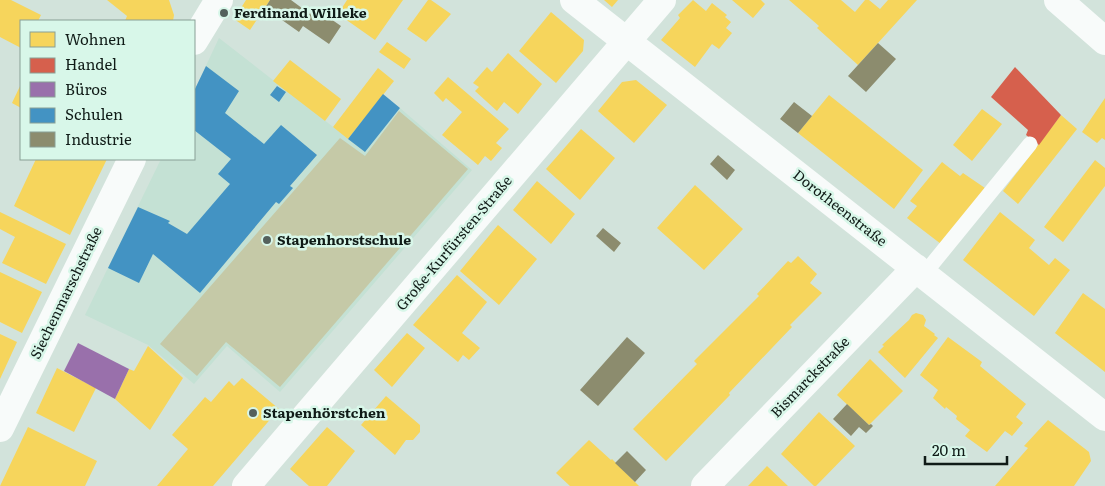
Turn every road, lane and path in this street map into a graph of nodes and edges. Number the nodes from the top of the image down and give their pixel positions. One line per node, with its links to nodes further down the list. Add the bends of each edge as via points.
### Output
1 (574, 0): 7 (street, Dorotheenstraße)
2 (662, 0): 7 (street, Große-Kurfürsten-Straße)
3 (1058, 0): 6 (street)
4 (217, 3): 5 (street)
5 (195, 39)
6 (1105, 41)
7 (626, 42): 10 (street, Dorotheenstraße); 13 (street, Große-Kurfürsten-Straße)
8 (1030, 144): 10 (lane)
9 (132, 160): 12 (street, Siechenmarschstraße)
10 (920, 271): 11 (street, Dorotheenstraße); 14 (street, Bismarckstraße)
11 (1105, 417)
12 (0, 428)
13 (246, 486)
14 (704, 486)

